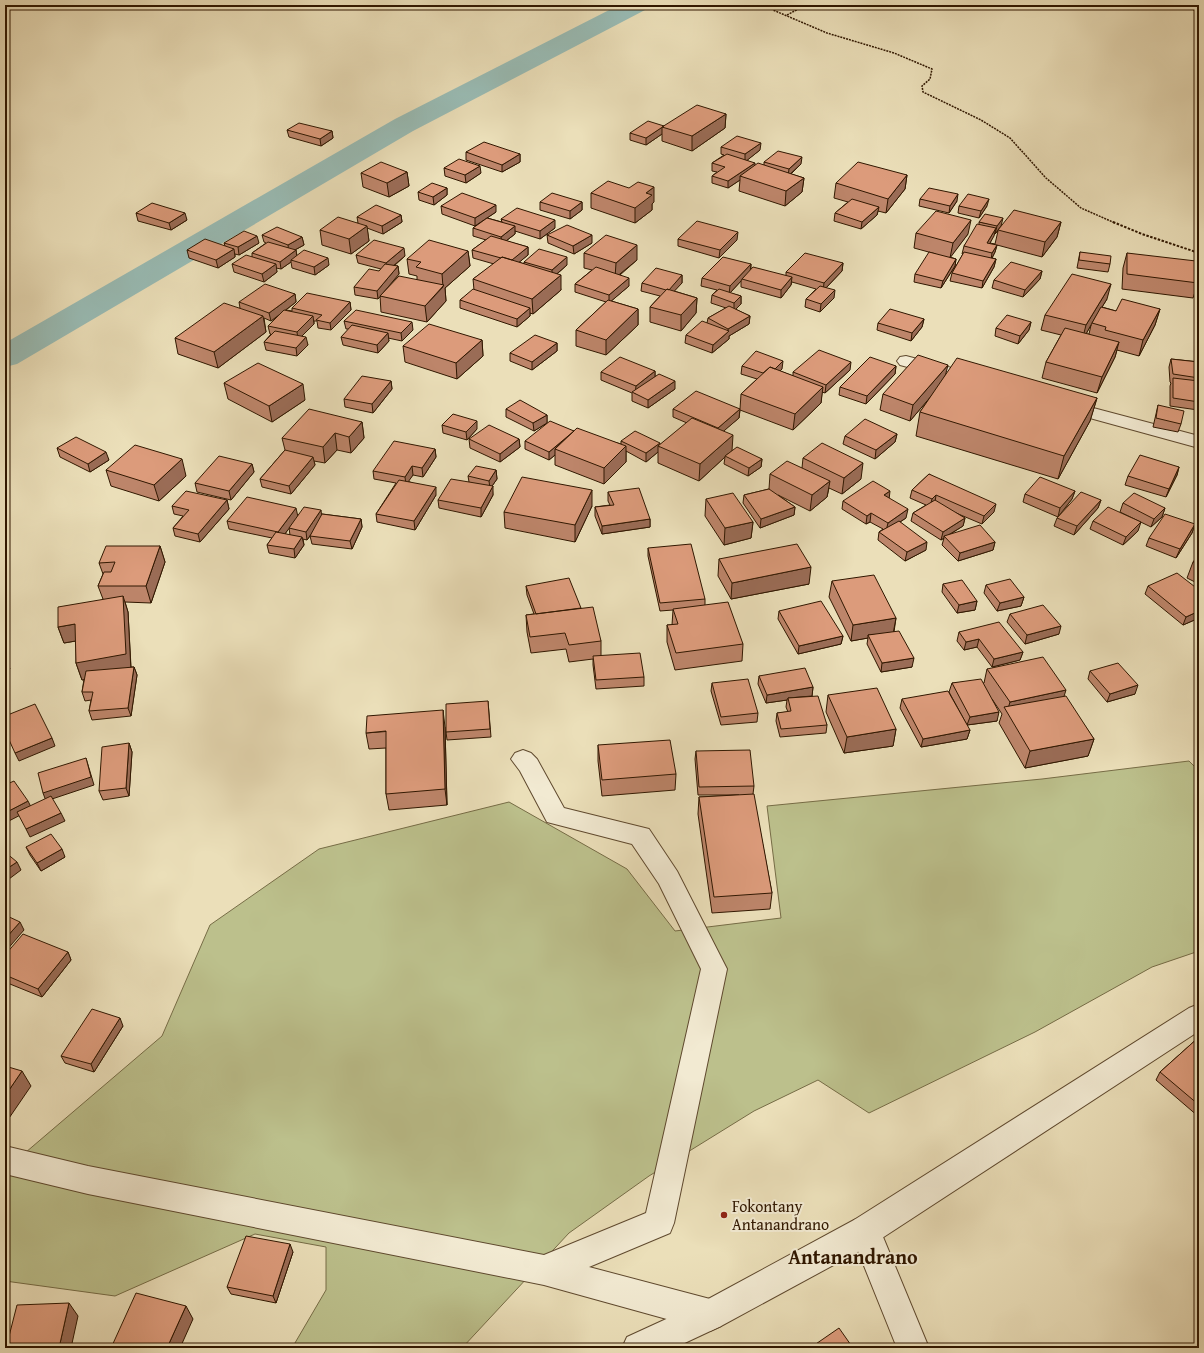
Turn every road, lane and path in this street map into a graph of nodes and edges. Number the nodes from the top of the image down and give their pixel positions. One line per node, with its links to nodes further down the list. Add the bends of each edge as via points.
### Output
1 (770, 5): 3 (path, via 773,10)
2 (806, 5): 3 (path)
3 (787, 15): 4 (path, via 811,27 920,62 932,69 930,81 922,86 923,92 981,120 1010,138 1046,178 1081,208 1142,234)
4 (1199, 253)
5 (906, 361): 6 (street)
6 (988, 384)
7 (1049, 400): 8 (street)
8 (1199, 442)
9 (523, 759): 13 (street, via 529,765 556,815 640,836 668,878 714,969 659,1223)
10 (1199, 1016): 12 (street)
11 (5, 1160): 13 (street, via 88,1180)
12 (865, 1231): 14 (street); 16 (street)
13 (544, 1270): 14 (street)
14 (710, 1315): 15 (street)
15 (638, 1348)
16 (913, 1348)

